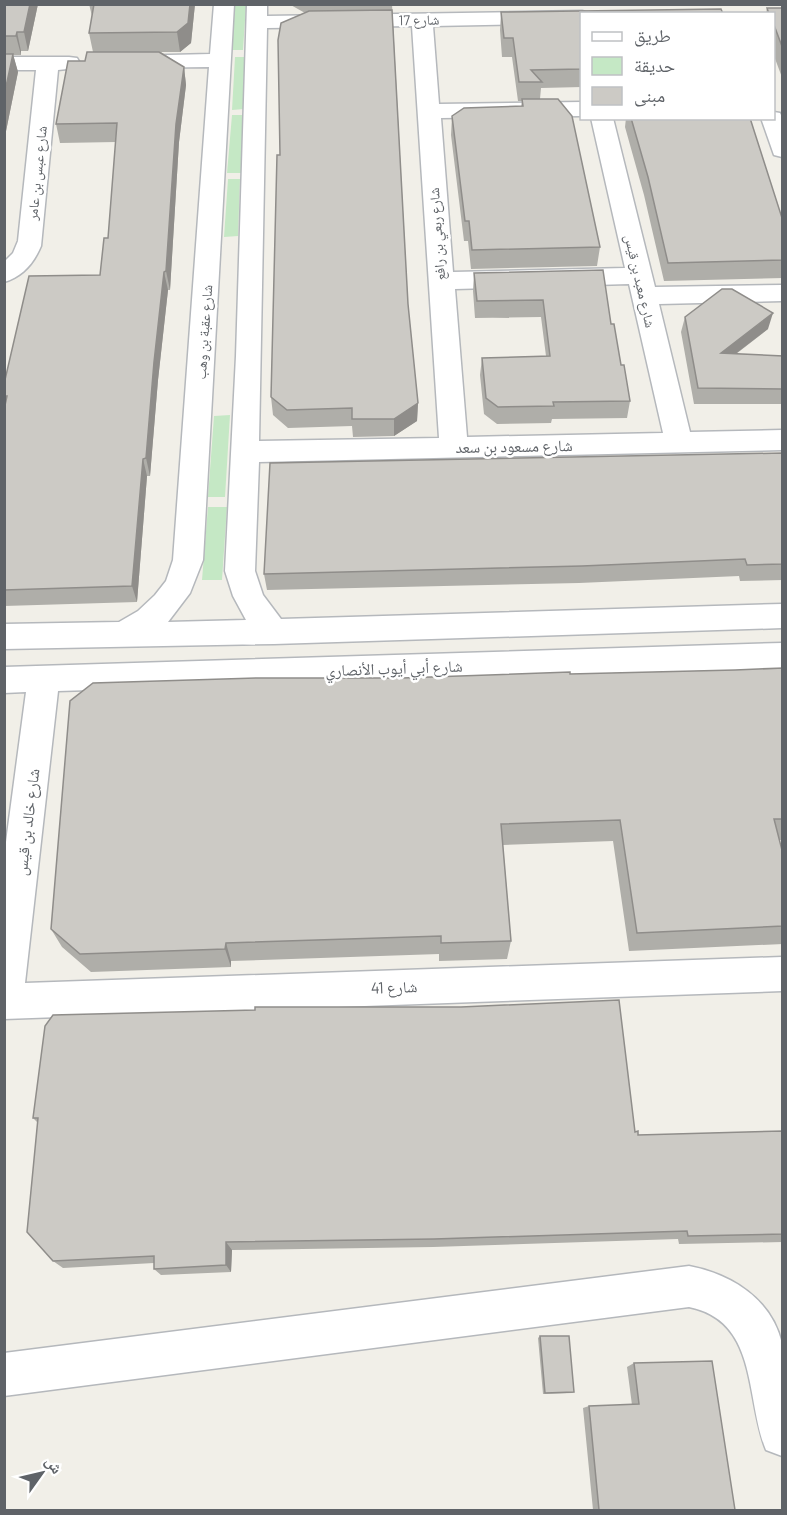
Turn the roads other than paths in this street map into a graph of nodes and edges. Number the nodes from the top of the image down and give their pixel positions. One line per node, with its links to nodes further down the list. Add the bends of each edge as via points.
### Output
1 (224, 4): 6 (street, شارع عقبة بن وهب)
2 (459, 12): 4 (street, شارع 17); 5 (street, شارع 17)
3 (257, 13): 5 (street, شارع 17); 19 (street)
4 (580, 17)
5 (422, 20): 10 (street, شارع ربعي بن رافع)
6 (220, 60): 7 (street); 18 (street, شارع عقبة بن وهب)
7 (48, 63): 8 (street); 14 (street, شارع عبس بن عامر, via 30,242 19,263)
8 (4, 64)
9 (580, 109): 10 (street)
10 (428, 111): 15 (street, شارع ربعي بن رافع)
11 (602, 120): 16 (street, شارع معبد بن قيس)
12 (773, 120): 13 (street)
13 (783, 150)
14 (4, 274)
15 (441, 281): 16 (street); 22 (street, شارع ربعي بن رافع)
16 (641, 286): 17 (street); 21 (street, شارع معبد بن قيس)
17 (783, 293)
18 (204, 322): 19 (street, via 217,331 225,353); 26 (street, شارع عقبة بن وهب, via 184,578 163,609)
19 (249, 356): 23 (street)
20 (783, 440): 21 (street, شارع مسعود بن سعد)
21 (679, 443): 22 (street, شارع مسعود بن سعد)
22 (454, 447): 23 (street, شارع مسعود بن سعد)
23 (245, 452): 25 (street, via 240,570 251,603)
24 (783, 616): 25 (street)
25 (274, 632): 26 (street)
26 (127, 633): 27 (street)
27 (4, 637)
28 (783, 656): 29 (street, شارع أبي أيوب الأنصاري)
29 (44, 679): 30 (street, شارع أبي أيوب الأنصاري); 31 (street, شارع خالد بن قيس)
30 (4, 680)
31 (8, 943): 33 (street, شارع خالد بن قيس)
32 (783, 974): 33 (street, شارع 41)
33 (4, 1000)
34 (4, 1375): 35 (street, via 691,1286 718,1293 742,1311 760,1337)
35 (783, 1434)

